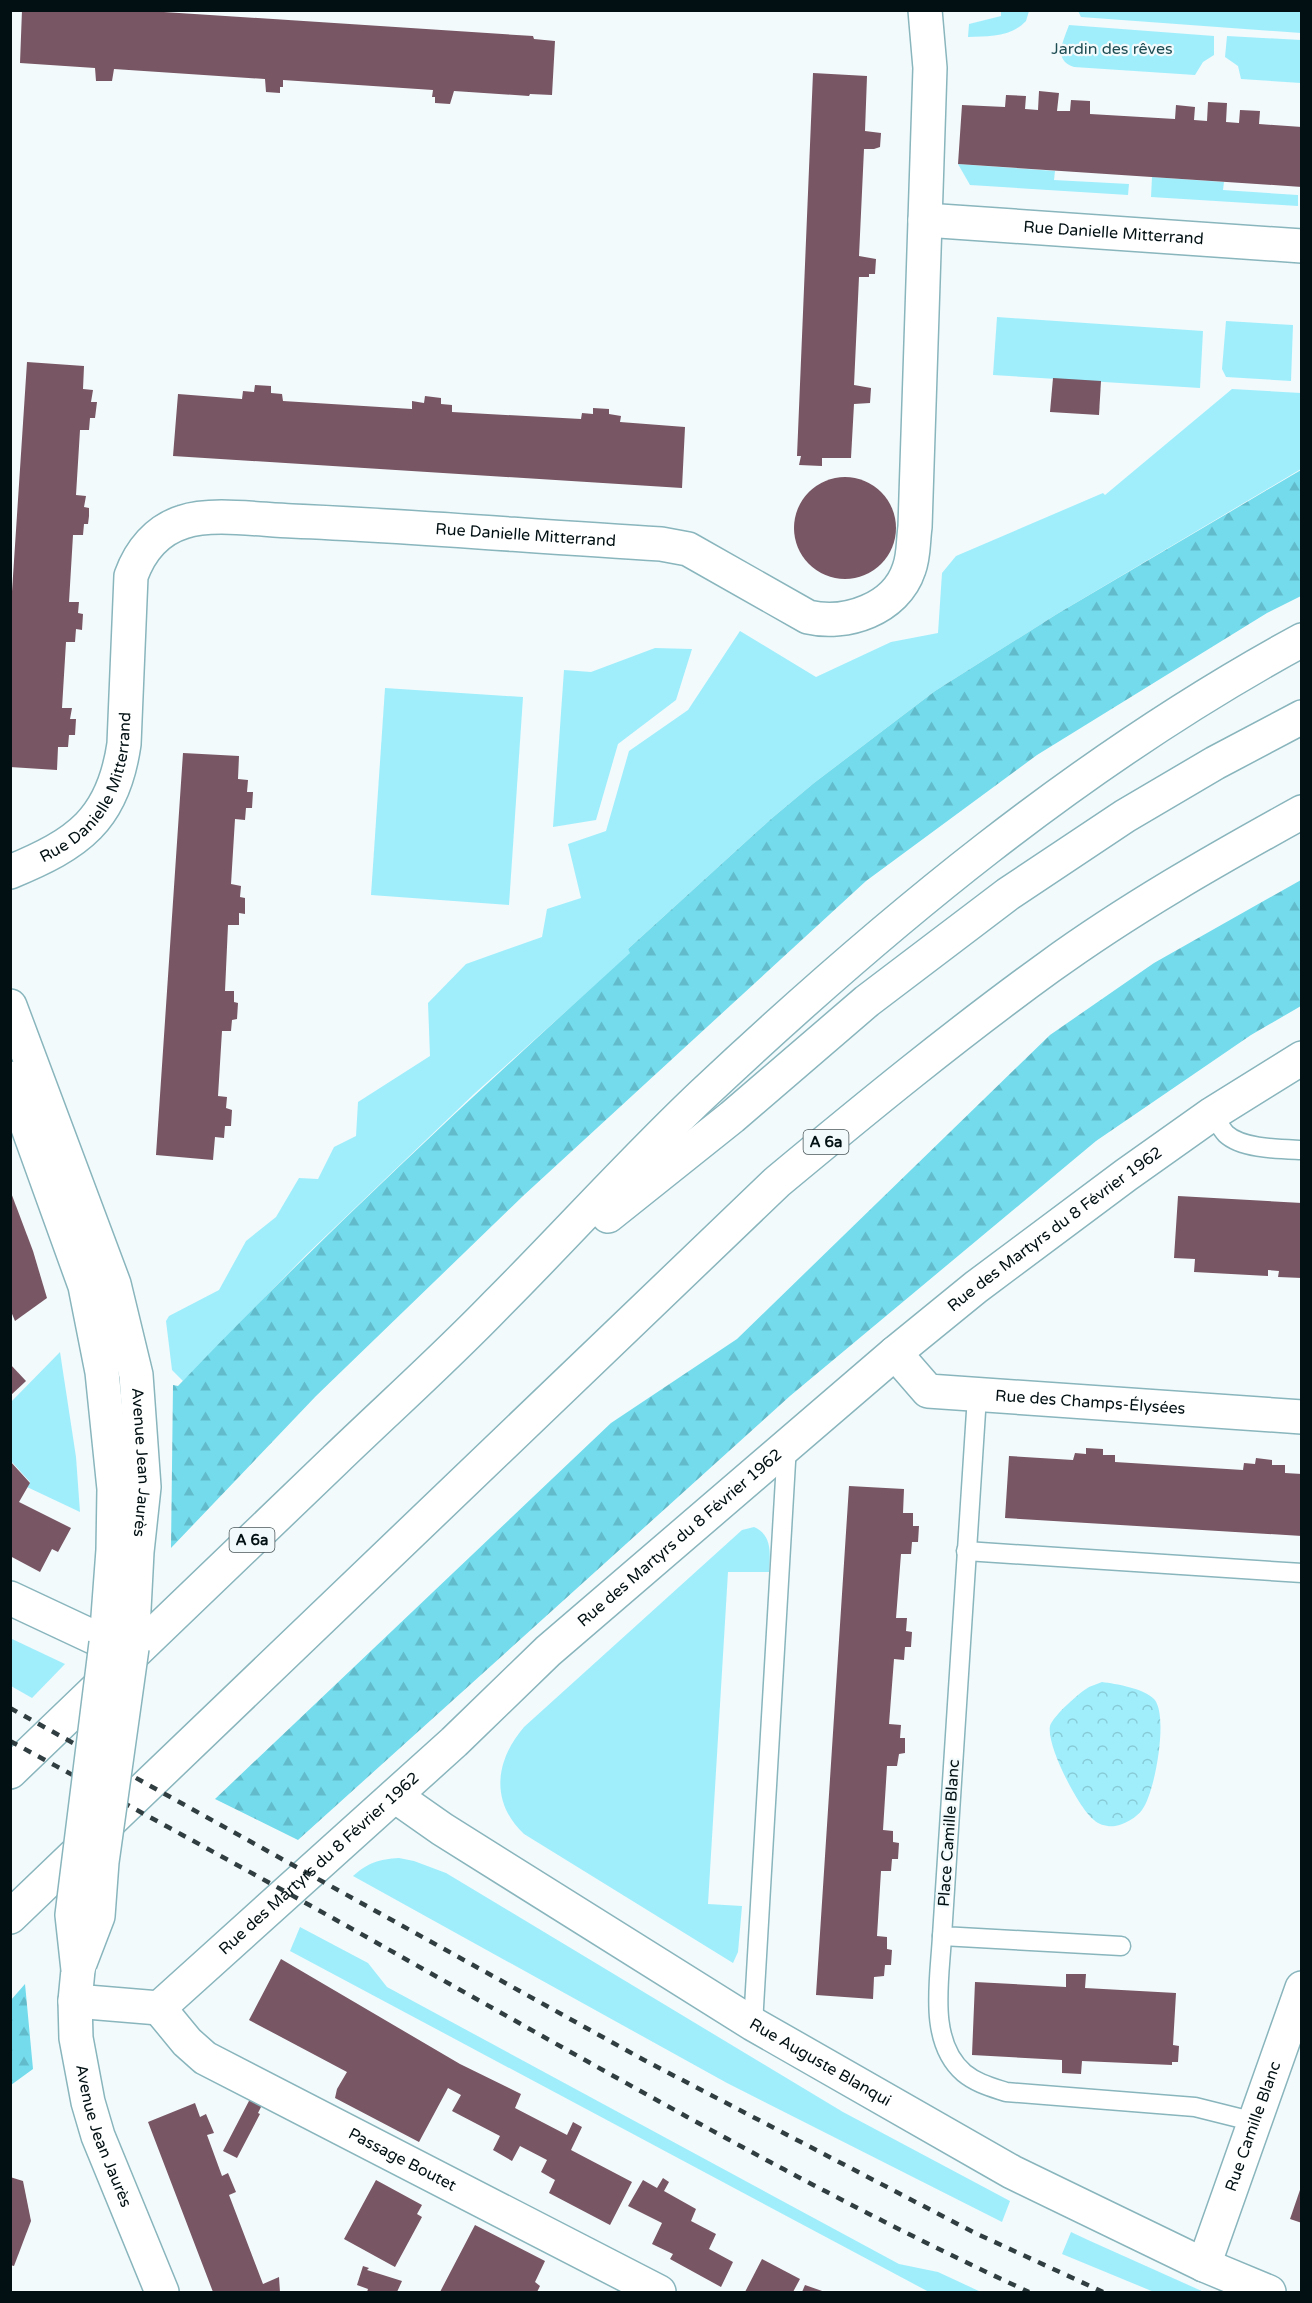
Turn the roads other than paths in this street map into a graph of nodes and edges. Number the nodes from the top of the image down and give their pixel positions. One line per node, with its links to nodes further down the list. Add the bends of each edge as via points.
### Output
1 (925, 10): 2 (main road, Rue Danielle Mitterrand, via 930,68)
2 (925, 220): 3 (main road, Rue Danielle Mitterrand); 7 (main road, Rue Danielle Mitterrand, via 915,527 910,567 890,599 857,615 820,620 795,612 688,549 661,544 324,522 201,518 183,522 144,549 131,576 124,744 120,769 104,809 80,835)
3 (1302, 246)
4 (1302, 640): 13 (main road, A 6a, via 1115,756 967,864 818,990 700,1097)
5 (1302, 717): 13 (main road, via 1125,816 1008,894 867,1001 732,1118)
6 (1302, 812): 24 (main road, A 6a, via 1189,875 1051,966 971,1024 777,1182)
7 (10, 872)
8 (10, 1006): 27 (main road, Avenue Jean Jaurès, bridge, via 114,1284 136,1375 141,1435 144,1487 132,1648 98,1916)
9 (1302, 1058): 11 (main road, Rue des Martyrs du 8 Février 1962)
10 (10, 1078): 21 (main road, Avenue Jean Jaurès, via 85,1286 102,1372 114,1489 114,1550)
11 (1212, 1114): 12 (lane, via 1227,1135 1244,1143); 14 (main road, Rue des Martyrs du 8 Février 1962, via 976,1287)
12 (1302, 1150)
13 (494, 1307): 22 (main road, A 6a)
14 (895, 1353): 15 (main road, Rue des Champs-Élysées, via 928,1391); 17 (main road, Rue des Martyrs du 8 Février 1962)
15 (977, 1396): 16 (main road, Rue des Champs-Élysées); 18 (lane, Place Camille Blanc)
16 (1302, 1417)
17 (788, 1444): 23 (main road, Rue des Martyrs du 8 Février 1962, via 548,1651); 30 (lane)
18 (966, 1551): 19 (lane); 25 (lane, Place Camille Blanc)
19 (1302, 1573)
20 (10, 1598): 21 (main road)
21 (106, 1643): 27 (main road, Avenue Jean Jaurès, bridge, via 72,1915)
22 (10, 1772)
23 (394, 1796): 29 (main road, Rue des Martyrs du 8 Février 1962); 30 (main road, Rue Auguste Blanqui)
24 (10, 1917)
25 (942, 1936): 26 (lane); 31 (lane, Place Camille Blanc, via 941,2034 963,2072 982,2084 1006,2092 1195,2107)
26 (1122, 1946)
27 (76, 1985): 29 (main road); 33 (main road, Avenue Jean Jaurès, via 76,2038 88,2102)
28 (1302, 1988): 31 (main road, Rue Camille Blanc)
29 (159, 2008): 34 (main road, Passage Boutet, via 206,2058)
30 (753, 2024): 32 (main road, Rue Auguste Blanqui, via 1012,2172)
31 (1255, 2122): 32 (main road, Rue Camille Blanc)
32 (1204, 2265): 35 (main road, Rue Auguste Blanqui)
33 (162, 2292)
34 (659, 2292)
35 (1269, 2292)

